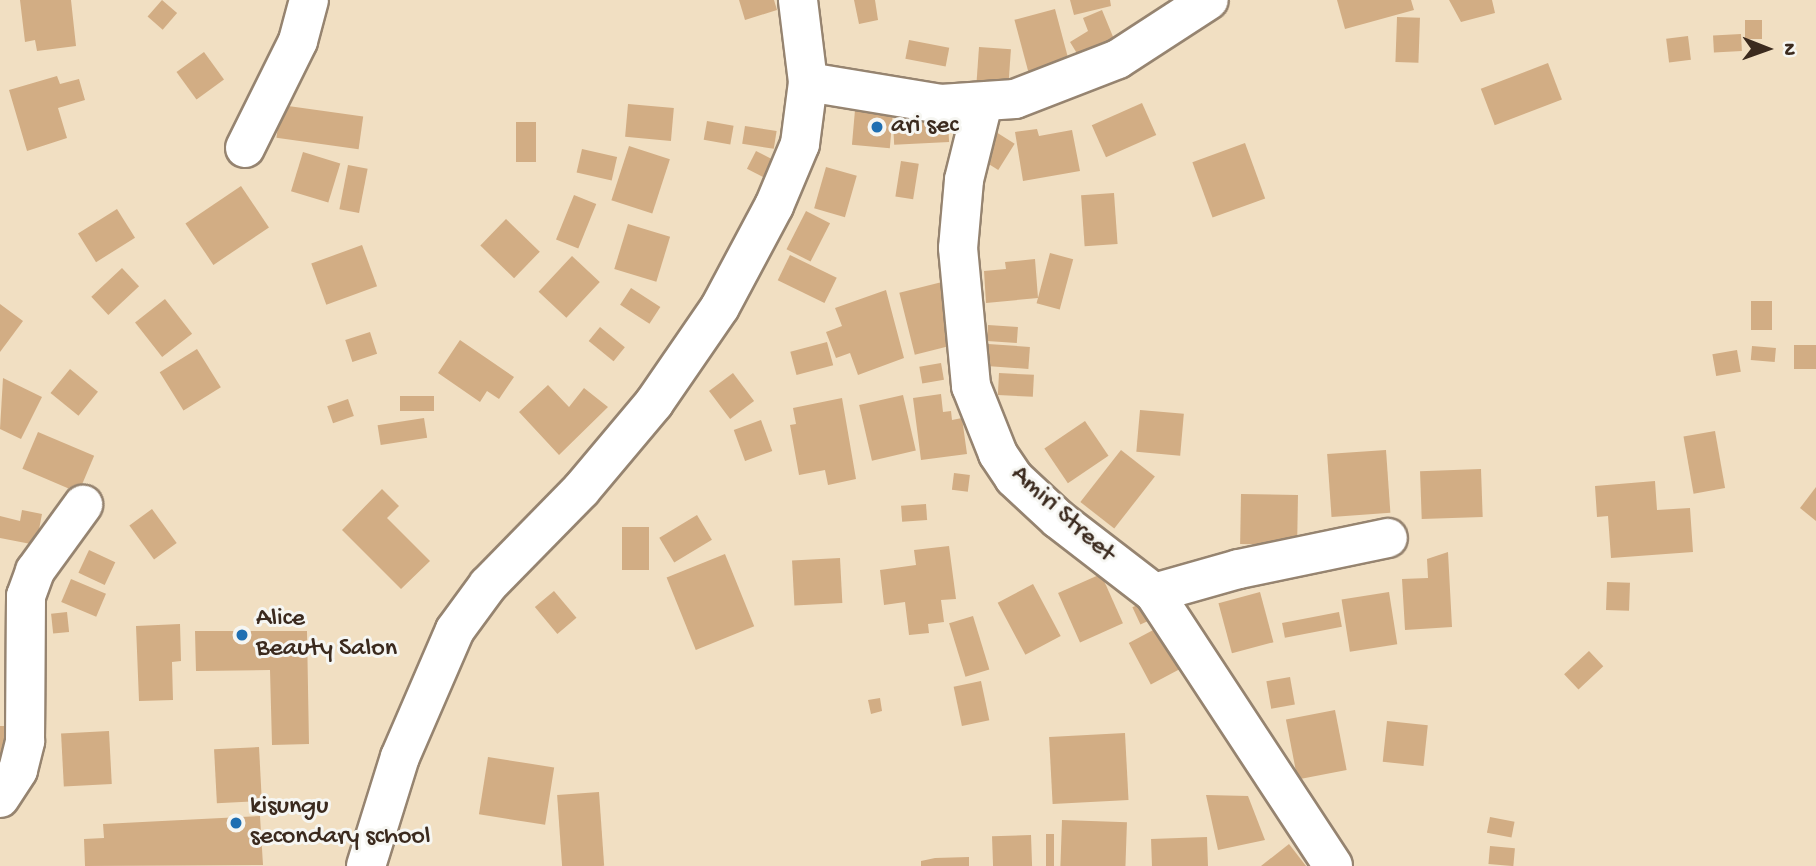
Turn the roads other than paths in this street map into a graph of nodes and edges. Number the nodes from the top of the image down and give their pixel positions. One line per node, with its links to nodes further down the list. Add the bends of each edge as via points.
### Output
1 (309, 0): 6 (street, via 298,41)
2 (798, 0): 4 (street)
3 (1209, 0): 5 (street, via 1118,59 1015,99)
4 (808, 82): 5 (street, via 942,104); 11 (street, via 800,144 774,206 720,307 654,402 581,490 488,585 455,630 400,757)
5 (984, 103): 9 (street, Amiri Street, via 964,180 958,248 971,386 979,413 1014,478)
6 (245, 148)
7 (83, 505): 10 (street, via 35,571 26,596 25,741 18,770)
8 (1388, 538): 9 (street, via 1239,569)
9 (1154, 593): 12 (street, Amiri Street)
10 (0, 798)
11 (366, 866)
12 (1333, 866)

